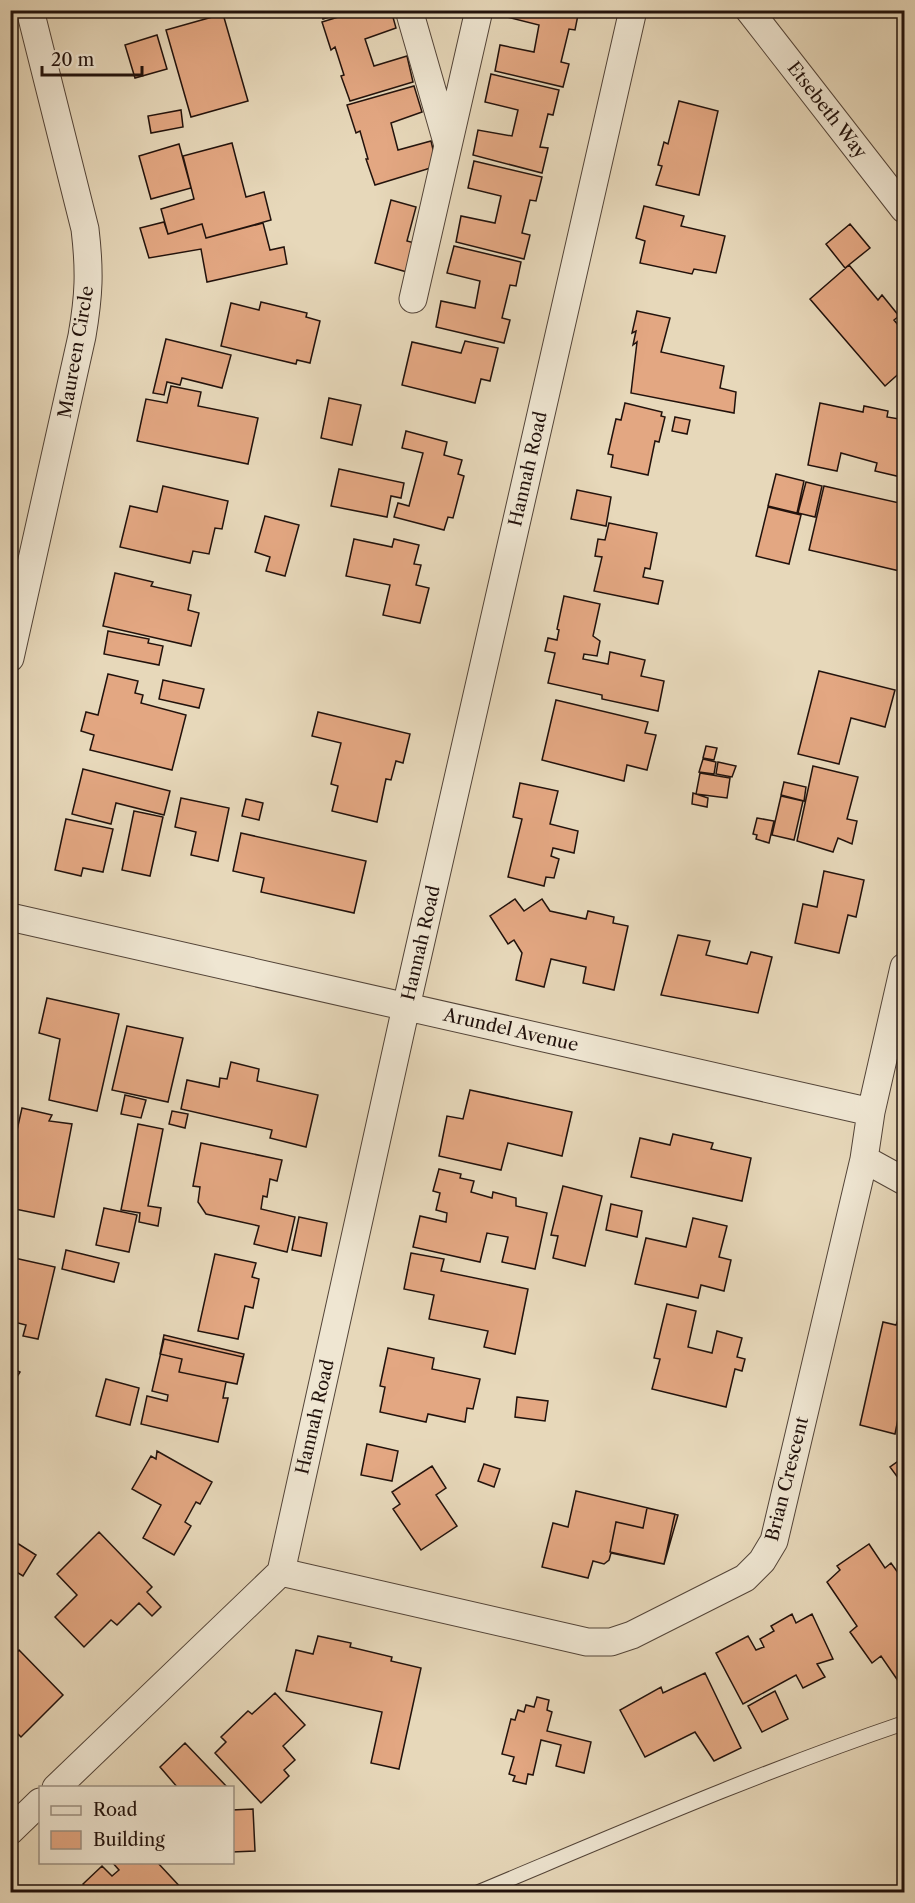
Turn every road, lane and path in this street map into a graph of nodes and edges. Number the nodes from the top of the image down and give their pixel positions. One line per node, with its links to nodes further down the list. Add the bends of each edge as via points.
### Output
1 (30, 10): 9 (street, Maureen Circle, via 85,229 89,296)
2 (409, 10): 6 (street)
3 (479, 10): 6 (street)
4 (633, 10): 12 (street, Hannah Road)
5 (748, 10): 7 (street, Etsebeth Way)
6 (448, 145): 8 (street)
7 (904, 209)
8 (413, 299)
9 (10, 658)
10 (10, 917): 12 (street, Arundel Avenue)
11 (904, 967): 13 (street, Brian Crescent)
12 (406, 1007): 13 (street, Arundel Avenue); 16 (street, Hannah Road)
13 (871, 1112): 14 (street, Brian Crescent)
14 (864, 1159): 15 (street); 16 (street, Brian Crescent, via 774,1541 745,1578 632,1635 611,1642 587,1642)
15 (904, 1181)
16 (281, 1572): 18 (street)
17 (904, 1723): 21 (lane, via 671,1811)
18 (58, 1786)
19 (39, 1803): 20 (street)
20 (10, 1831)
21 (479, 1893)

